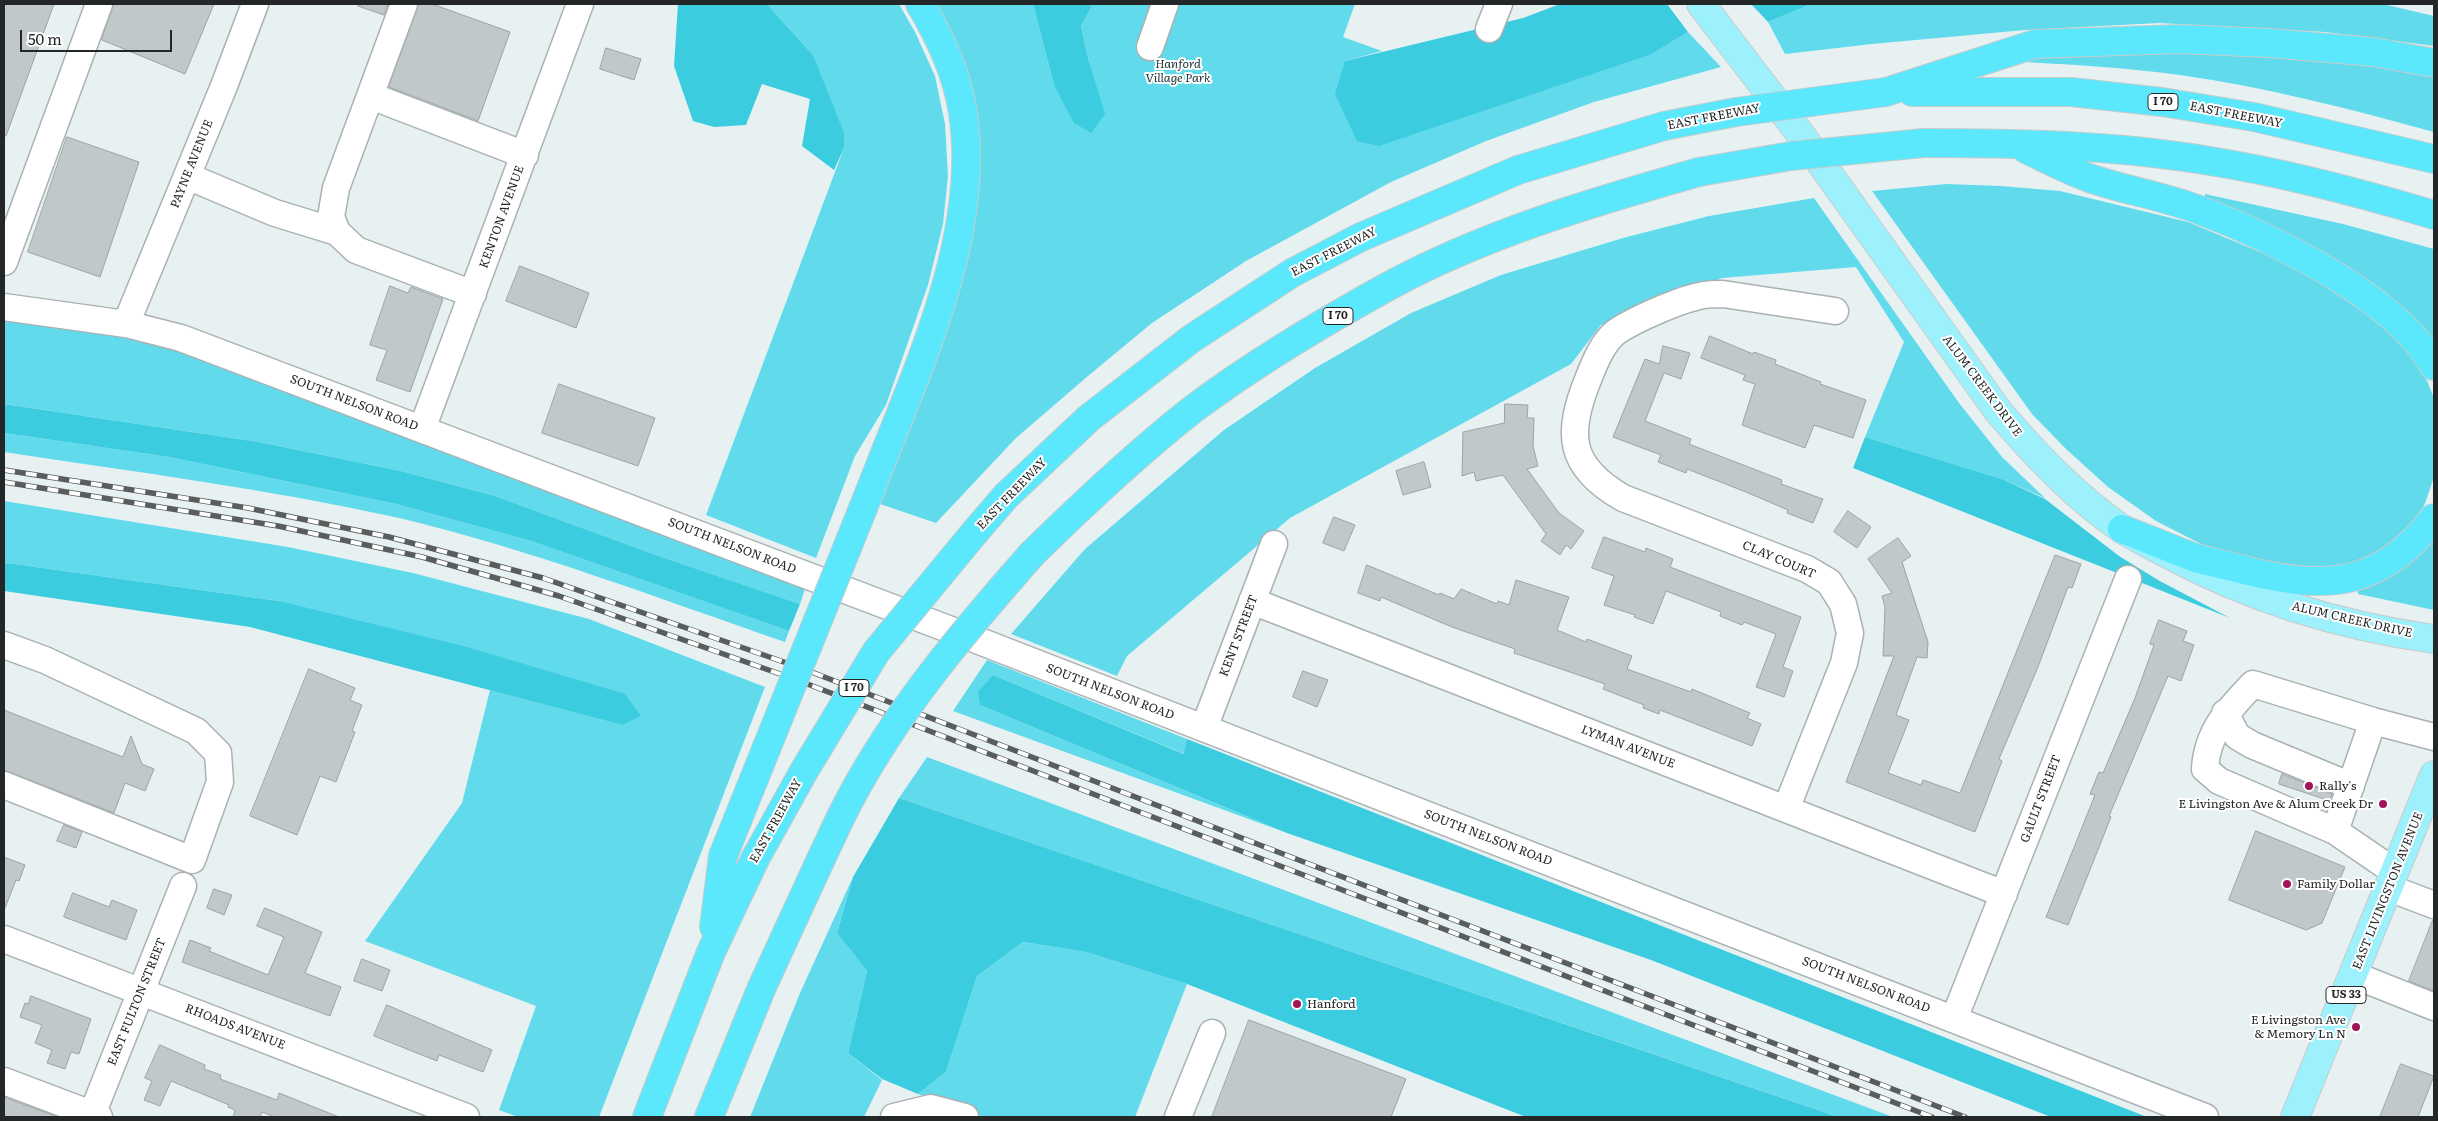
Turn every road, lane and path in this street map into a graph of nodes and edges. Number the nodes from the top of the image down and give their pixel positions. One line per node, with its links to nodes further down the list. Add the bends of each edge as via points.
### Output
1 (99, 4): 20 (street)
2 (255, 4): 17 (street, PAYNE AVENUE)
3 (404, 4): 13 (street)
4 (580, 4): 15 (street, KENTON AVENUE)
5 (920, 4): 49 (highway, bridge, via 940,37 963,113 964,202 947,286 870,491 723,856)
6 (1165, 4): 10 (street)
7 (1498, 4): 9 (street)
8 (1701, 4): 28 (main road, ALUM CREEK DRIVE, via 1832,179 1998,411 2066,483)
9 (1489, 29)
10 (1150, 47)
11 (2434, 63): 12 (highway, via 2374,52 2270,43 2179,39 2036,44)
12 (1886, 92): 16 (highway, EAST FREEWAY / I 70, via 2071,92 2162,102 2254,117); 49 (highway, EAST FREEWAY / I 70, bridge, via 1754,109 1664,126 1518,170 1360,237 1292,273 1190,339 1089,418 1006,496 876,652 755,859)
13 (371, 96): 15 (street); 19 (street, via 336,188 331,217)
14 (2013, 143): 18 (highway, I 70, via 2114,149 2208,160 2308,181); 25 (highway, via 2090,178 2193,208 2279,244 2352,287 2400,322 2417,339); 60 (highway, I 70, bridge, via 1924,142 1791,156 1699,172 1614,196 1459,253 1388,286 1260,363 1193,410 1081,506 1032,554 974,620 906,710 850,800 821,859 762,987)
15 (524, 155): 21 (street, KENTON AVENUE)
16 (2434, 159)
17 (187, 176): 19 (street, via 275,213); 24 (street, PAYNE AVENUE)
18 (2434, 215)
19 (337, 232): 21 (street, via 356,250)
20 (4, 262)
21 (473, 294): 26 (street, KENTON AVENUE)
22 (4, 306): 24 (street, SOUTH NELSON ROAD)
23 (1835, 311): 41 (street, CLAY COURT, via 1705,294 1639,320 1615,333 1599,355 1574,424 1575,443 1592,477 1623,498 1807,569 1829,582 1844,604 1850,633 1844,663)
24 (126, 324): 26 (street, SOUTH NELSON ROAD, via 181,338)
25 (2434, 366)
26 (422, 429): 36 (street, SOUTH NELSON ROAD)
27 (2434, 518): 28 (highway, via 2393,559 2373,570 2329,582 2279,578 2197,558)
28 (2122, 529): 32 (main road, ALUM CREEK DRIVE, via 2209,576 2261,597 2309,613)
29 (1274, 544): 31 (street, KENT STREET)
30 (2128, 579): 46 (street, GAULT STREET)
31 (1252, 601): 36 (street, KENT STREET); 41 (street, LYMAN AVENUE)
32 (2434, 638)
33 (4, 645): 39 (street, via 45,660 196,731 218,753 220,782 192,860)
34 (2225, 713): 35 (street, via 2253,684); 40 (street, via 2237,736 2252,745); 43 (street, via 2214,730 2205,769 2227,785)
35 (2373, 721): 37 (street); 40 (street)
36 (1204, 728): 53 (street, SOUTH NELSON ROAD)
37 (2434, 737)
38 (2434, 775): 42 (main road, EAST LIVINGSTON AVENUE / US 33)
39 (4, 785)
40 (2351, 786): 43 (street)
41 (1786, 809): 46 (street, LYMAN AVENUE)
42 (2427, 814): 44 (main road, EAST LIVINGSTON AVENUE / US 33)
43 (2335, 831): 44 (street)
44 (2392, 880): 47 (street); 50 (main road, EAST LIVINGSTON AVENUE / US 33)
45 (183, 886): 51 (street, EAST FULTON STREET)
46 (2004, 894): 53 (street, GAULT STREET)
47 (2434, 905)
48 (4, 939): 51 (street, RHOADS AVENUE)
49 (711, 952): 59 (highway, EAST FREEWAY / I 70)
50 (2354, 975): 52 (street); 64 (main road, EAST LIVINGSTON AVENUE / US 33)
51 (142, 990): 56 (street, EAST FULTON STREET); 58 (street, RHOADS AVENUE)
52 (2434, 1007)
53 (1954, 1019): 63 (street, SOUTH NELSON ROAD)
54 (1212, 1033): 62 (street)
55 (4, 1081): 56 (street)
56 (94, 1116)
57 (896, 1116): 61 (street, via 931,1108)
58 (466, 1117)
59 (647, 1117)
60 (709, 1117)
61 (965, 1117)
62 (1178, 1117)
63 (2205, 1117)
64 (2295, 1117)

